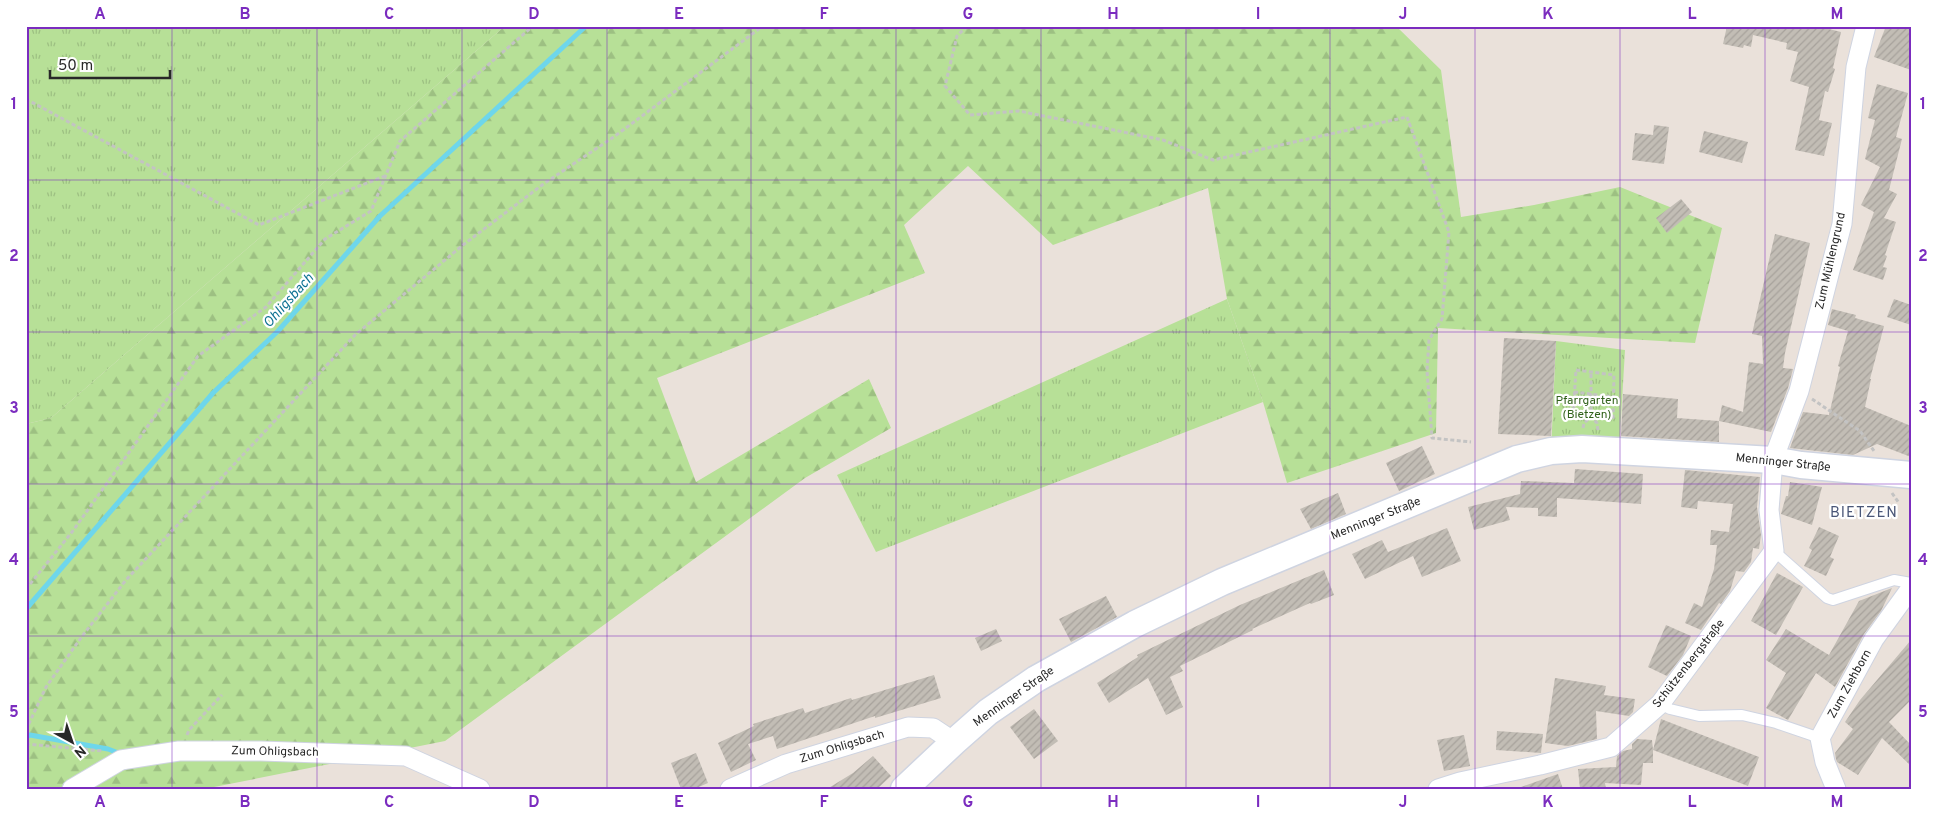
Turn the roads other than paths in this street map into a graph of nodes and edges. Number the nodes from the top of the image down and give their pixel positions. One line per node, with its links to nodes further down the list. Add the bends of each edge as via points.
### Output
1 (1862, 28): 2 (street, Zum Mühlengrund, via 1842,224 1800,391)
2 (1773, 460): 3 (street, Menninger Straße); 4 (street, via 1769,510); 9 (street, Menninger Straße, via 1582,449 1551,451 1517,460 1222,582 1135,624 1036,679 988,712)
3 (1911, 475)
4 (1774, 551): 5 (lane, via 1833,600 1894,580); 7 (street, Schützenbergstraße)
5 (1911, 583)
6 (1911, 588): 8 (street, Zum Ziehborn, via 1874,639)
7 (1660, 704): 8 (lane, via 1699,716 1742,715); 14 (street, Schützenbergstraße, via 1611,747)
8 (1820, 738): 15 (street)
9 (954, 742): 12 (street, Zum Ohligsbach, via 933,728 908,727 786,764); 13 (street, Menninger Straße)
10 (72, 789): 11 (street, Zum Ohligsbach, via 121,760 179,751 406,756)
11 (480, 789)
12 (730, 789)
13 (904, 789)
14 (1438, 789)
15 (1836, 789)

